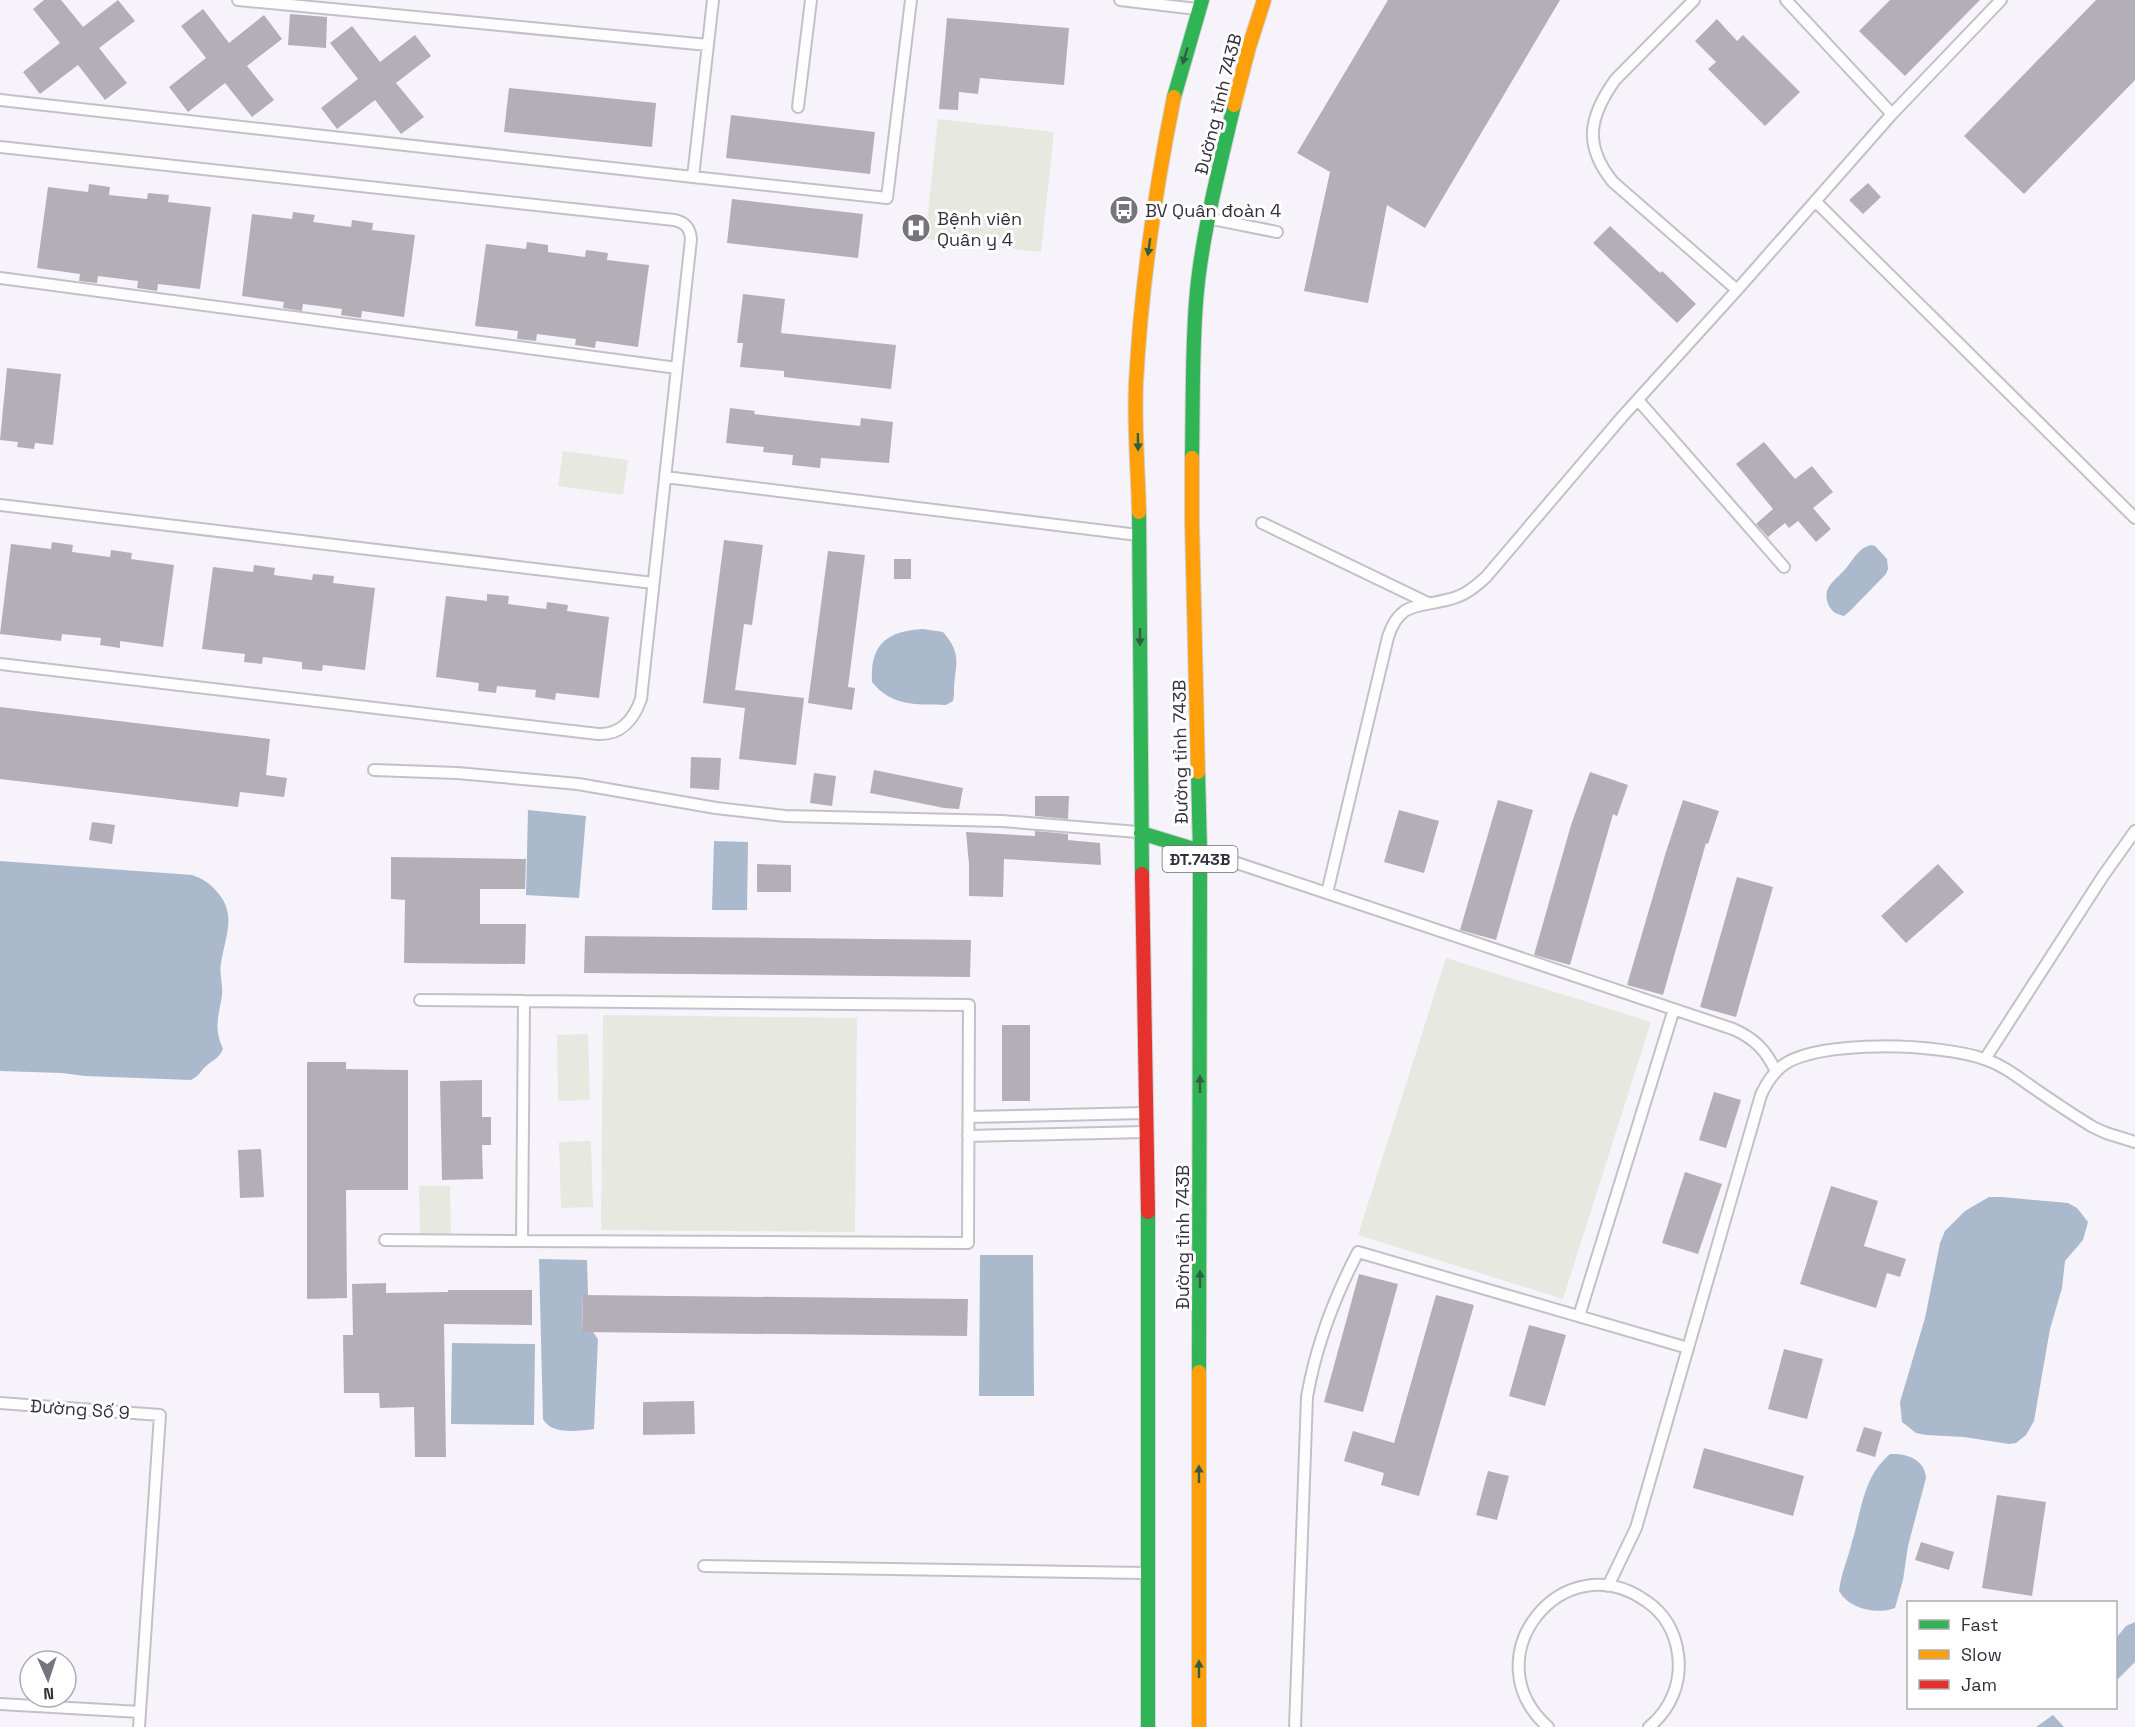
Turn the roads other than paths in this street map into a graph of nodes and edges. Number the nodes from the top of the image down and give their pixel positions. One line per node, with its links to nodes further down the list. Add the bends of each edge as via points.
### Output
1 (238, 0): 12 (lane)
2 (713, 0): 12 (lane)
3 (810, 0): 14 (lane)
4 (911, 0): 17 (lane, via 887,198)
5 (1120, 0): 10 (lane)
6 (1264, 0): 19 (main road, Đường tỉnh 743B / ĐT.743B, via 1223,151)
7 (1694, 0): 22 (lane, via 1615,80 1595,118 1593,140 1599,162 1613,182)
8 (1786, 0): 15 (lane)
9 (2001, 0): 15 (lane)
10 (1136, 1): 11 (lane)
11 (1201, 5): 29 (main road, Đường tỉnh 743B / ĐT.743B, one-way to 29, via 1177,82 1148,252 1136,385)
12 (708, 45): 17 (lane)
13 (0, 100): 17 (lane)
14 (798, 107)
15 (1892, 114): 18 (lane)
16 (0, 147): 23 (lane, via 680,221 688,227 691,238)
17 (693, 177)
18 (1815, 201): 22 (lane); 27 (lane)
19 (1210, 218): 20 (lane); 37 (main road, Đường tỉnh 743B / ĐT.743B, via 1196,300 1193,352 1192,523)
20 (1277, 232)
21 (0, 278): 23 (lane)
22 (1737, 291): 24 (lane)
23 (677, 368): 25 (lane)
24 (1638, 400): 30 (lane); 32 (lane, via 1476,587 1452,599)
25 (665, 477): 29 (lane); 31 (lane)
26 (0, 505): 31 (lane)
27 (2135, 518)
28 (1262, 523): 32 (lane)
29 (1140, 535): 36 (main road, Đường tỉnh 743B / ĐT.743B, one-way to 36)
30 (1784, 567)
31 (653, 583): 33 (lane, via 641,699 626,725 606,734)
32 (1428, 603): 38 (lane, via 1406,609 1392,627)
33 (0, 664)
34 (374, 770): 36 (lane, via 578,784 785,816 1002,821)
35 (2135, 831): 42 (lane)
36 (1141, 833): 37 (main road); 44 (main road, Đường tỉnh 743B / ĐT.743B)
37 (1200, 851): 38 (lane); 61 (main road, Đường tỉnh 743B / ĐT.743B, one-way to 37)
38 (1327, 893): 41 (lane)
39 (420, 1000): 40 (lane)
40 (524, 1001): 45 (lane, via 969,1005); 50 (lane)
41 (1674, 1010): 43 (lane, via 1744,1034 1767,1053); 51 (lane)
42 (1985, 1059): 43 (lane, via 1932,1049 1878,1047 1821,1052 1784,1065); 48 (lane, via 2093,1127)
43 (1776, 1072): 52 (lane, via 1761,1095)
44 (1148, 1113): 45 (lane); 46 (main road, Đường tỉnh 743B / ĐT.743B)
45 (969, 1117): 47 (lane)
46 (1148, 1132): 47 (lane); 55 (main road, Đường tỉnh 743B / ĐT.743B)
47 (968, 1136): 50 (lane, via 968,1243)
48 (2135, 1142)
49 (386, 1240): 50 (lane)
50 (522, 1241)
51 (1579, 1316): 52 (lane); 62 (lane, via 1358,1252 1321,1339 1307,1397)
52 (1688, 1348): 56 (lane, via 1636,1528)
53 (0, 1403): 58 (lane, Đường Số 9, via 160,1415)
54 (704, 1566): 55 (lane)
55 (1148, 1573): 60 (main road, Đường tỉnh 743B / ĐT.743B)
56 (1608, 1586): 63 (lane, via 1592,1585 1561,1594 1547,1603 1527,1628 1518,1660 1519,1676 1530,1706); 64 (lane, via 1624,1589 1653,1605 1664,1617 1677,1646 1680,1662 1674,1694)
57 (0, 1704): 58 (lane)
58 (140, 1712): 59 (lane)
59 (139, 1727)
60 (1148, 1727)
61 (1199, 1727)
62 (1295, 1727)
63 (1548, 1727)
64 (1649, 1727)

